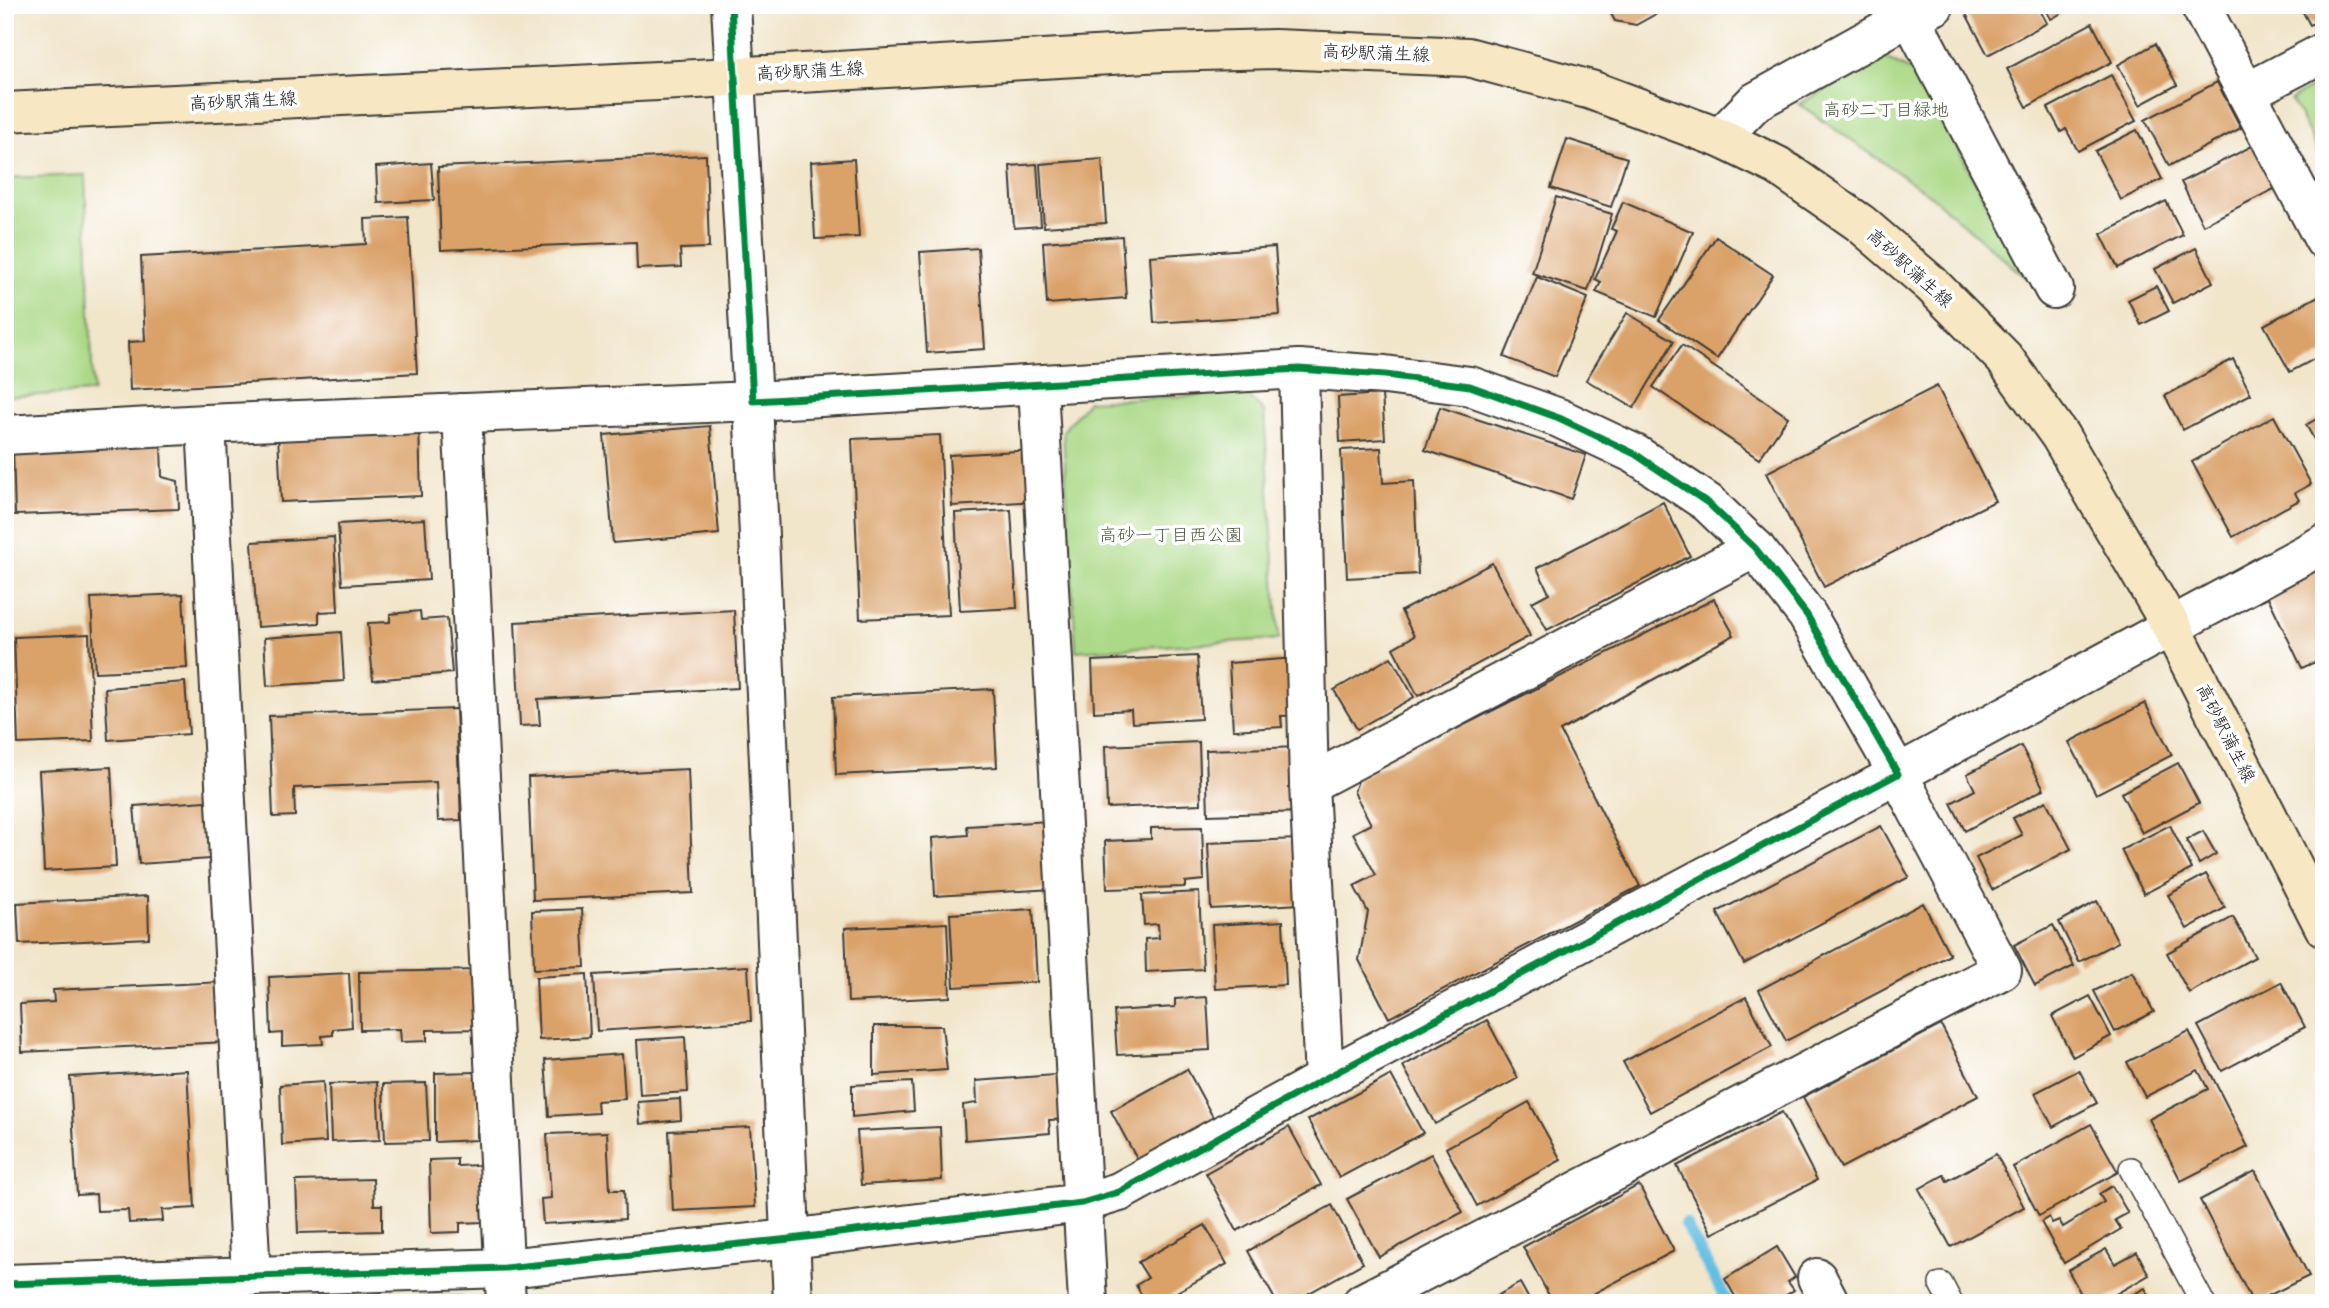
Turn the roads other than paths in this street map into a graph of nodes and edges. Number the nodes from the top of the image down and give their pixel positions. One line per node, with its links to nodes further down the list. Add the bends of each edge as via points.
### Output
1 (731, 5): 5 (street)
2 (2200, 5): 6 (street)
3 (1923, 11): 8 (street, via 1755,102); 10 (street)
4 (2324, 52): 6 (street)
5 (734, 76): 7 (street, 高砂駅蒲生線); 8 (street, 高砂駅蒲生線, via 1275,49 1468,57 1591,90); 13 (street)
6 (2248, 92): 9 (street)
7 (5, 112)
8 (1720, 138): 19 (street, 高砂駅蒲生線, via 1778,166 1860,223 1931,284 2004,358 2060,436)
9 (2324, 240)
10 (2054, 289)
11 (1299, 369): 12 (street); 18 (street, via 1470,386 1559,418 1635,454 1708,503); 21 (street)
12 (1038, 386): 13 (street); 25 (street)
13 (752, 401): 14 (street); 26 (street)
14 (462, 413): 15 (street); 29 (street)
15 (206, 424): 16 (street); 27 (street)
16 (5, 435)
17 (2324, 544): 19 (street)
18 (1755, 548): 20 (street, via 1807,615); 21 (street)
19 (2171, 626): 20 (street); 22 (street, 高砂駅蒲生線)
20 (1898, 774): 23 (street); 32 (street, via 2002,970)
21 (1309, 784): 23 (street)
22 (2324, 927)
23 (1324, 1079): 25 (street, via 1119,1192)
24 (2131, 1168): 33 (lane)
25 (1082, 1203): 26 (street); 31 (street)
26 (790, 1239): 29 (street); 30 (street)
27 (251, 1275): 28 (street); 29 (street)
28 (5, 1284)
29 (506, 1286)
30 (793, 1303)
31 (1087, 1303)
32 (1362, 1303)
33 (2203, 1303)

